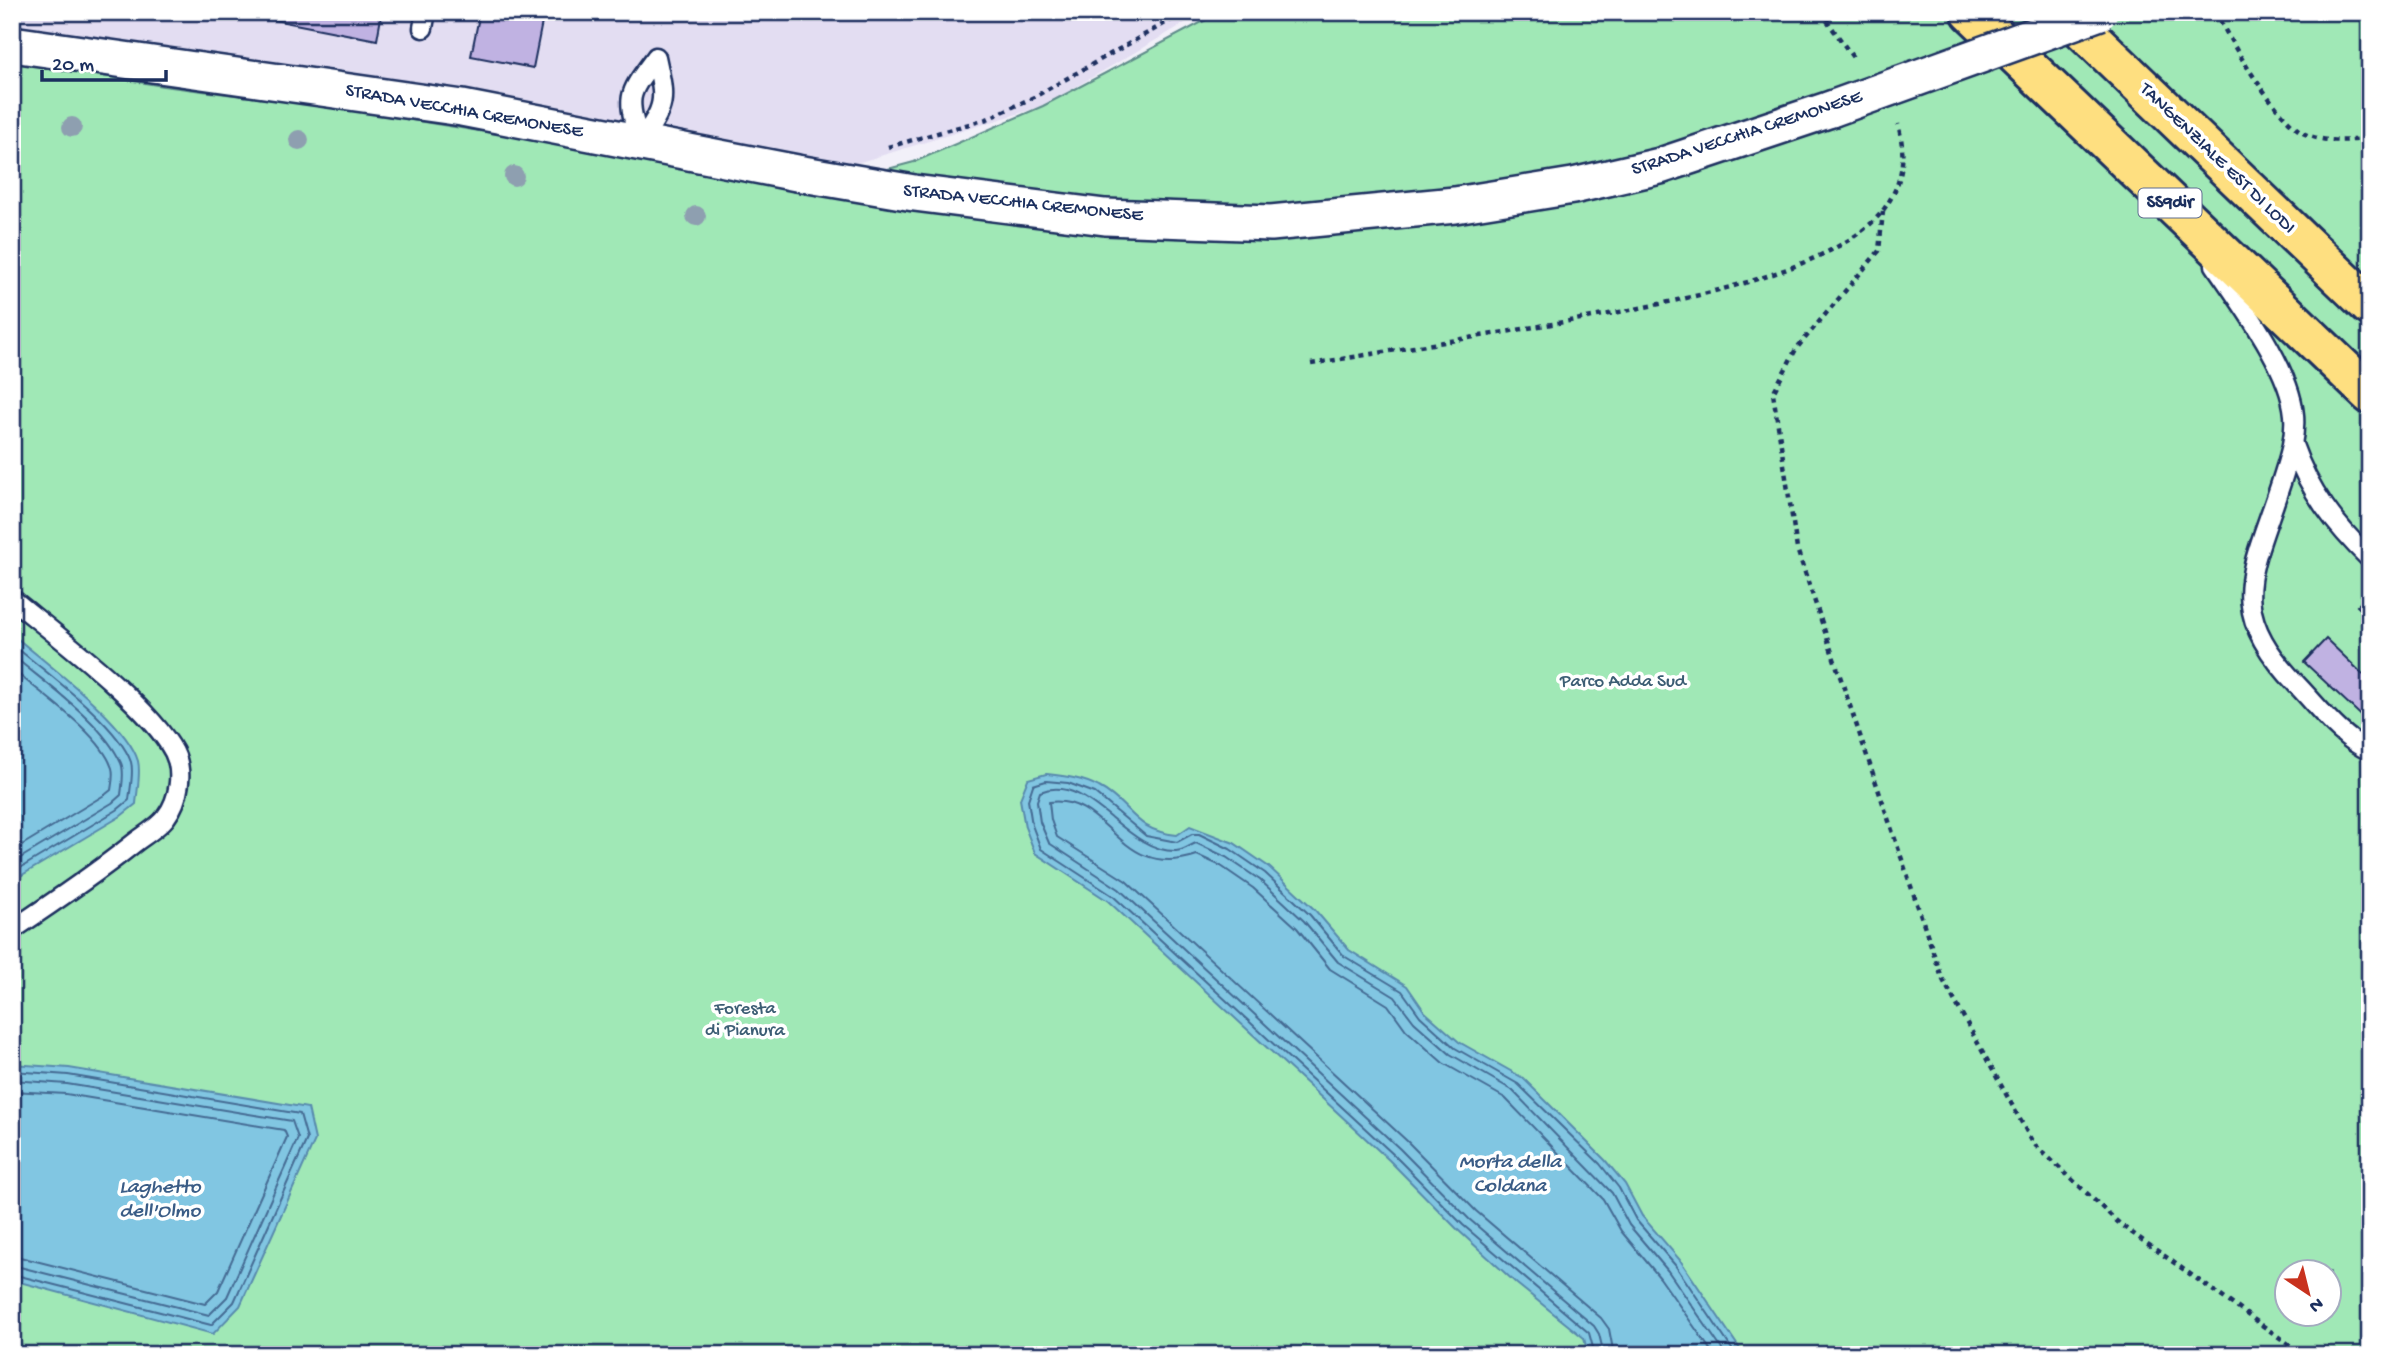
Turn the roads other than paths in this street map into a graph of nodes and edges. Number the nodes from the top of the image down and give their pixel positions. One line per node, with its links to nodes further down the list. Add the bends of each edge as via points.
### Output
1 (1971, 12): 5 (highway, SS9dir)
2 (2064, 12): 6 (highway, TANGENZIALE EST DI LODI)
3 (2100, 12): 4 (street, STRADA VECCHIA CREMONESE, bridge, via 1660,166 1455,205 1271,223 1105,217 914,193 462,108)
4 (12, 44)
5 (2175, 208): 7 (highway, SS9dir); 8 (lane, via 2283,376 2294,414)
6 (2370, 306)
7 (2370, 394)
8 (2293, 445): 9 (lane, via 2305,480 2327,514); 11 (lane, via 2249,582 2250,607 2257,635 2274,661)
9 (2370, 559)
10 (12, 599): 14 (lane, via 161,733 175,754 180,775 166,818 89,879)
11 (2346, 736): 12 (lane); 13 (lane)
12 (2370, 751)
13 (2370, 759)
14 (12, 930)

